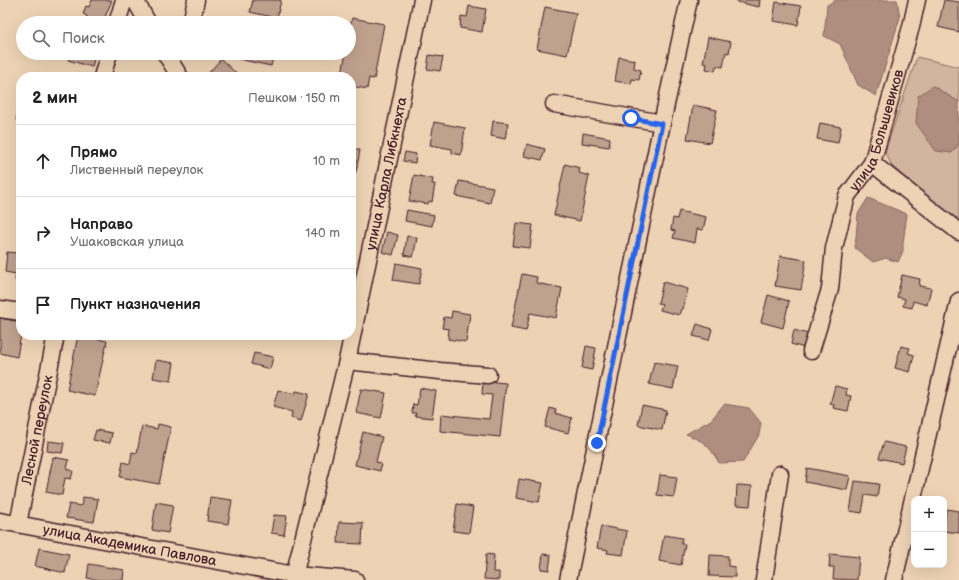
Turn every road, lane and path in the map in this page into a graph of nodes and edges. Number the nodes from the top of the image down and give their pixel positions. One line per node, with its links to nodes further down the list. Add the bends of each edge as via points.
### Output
1 (124, 0): 7 (street)
2 (135, 0): 8 (street)
3 (196, 0): 9 (street)
4 (422, 0): 17 (street, улица Карла Либкнехта)
5 (689, 0): 13 (street)
6 (917, 0): 14 (street, улица Большевиков)
7 (119, 16)
8 (144, 16)
9 (193, 16)
10 (107, 60): 11 (street)
11 (103, 72)
12 (554, 104): 13 (street)
13 (662, 124): 30 (street)
14 (872, 163): 15 (street); 22 (street, улица Большевиков, via 847,196 834,248 830,289)
15 (959, 232)
16 (959, 301): 32 (street)
17 (356, 307)
18 (0, 309): 19 (street)
19 (16, 311)
20 (55, 340): 27 (street, Лесной переулок)
21 (350, 340): 23 (street, улица Карла Либкнехта)
22 (811, 351)
23 (347, 361): 24 (street); 28 (street, улица Карла Либкнехта)
24 (488, 375)
25 (780, 474): 31 (street)
26 (0, 521): 27 (street, улица Академика Павлова)
27 (18, 524): 28 (street, улица Академика Павлова)
28 (294, 577): 29 (street, улица Академика Павлова)
29 (355, 580)
30 (568, 580)
31 (764, 580)
32 (894, 580)

